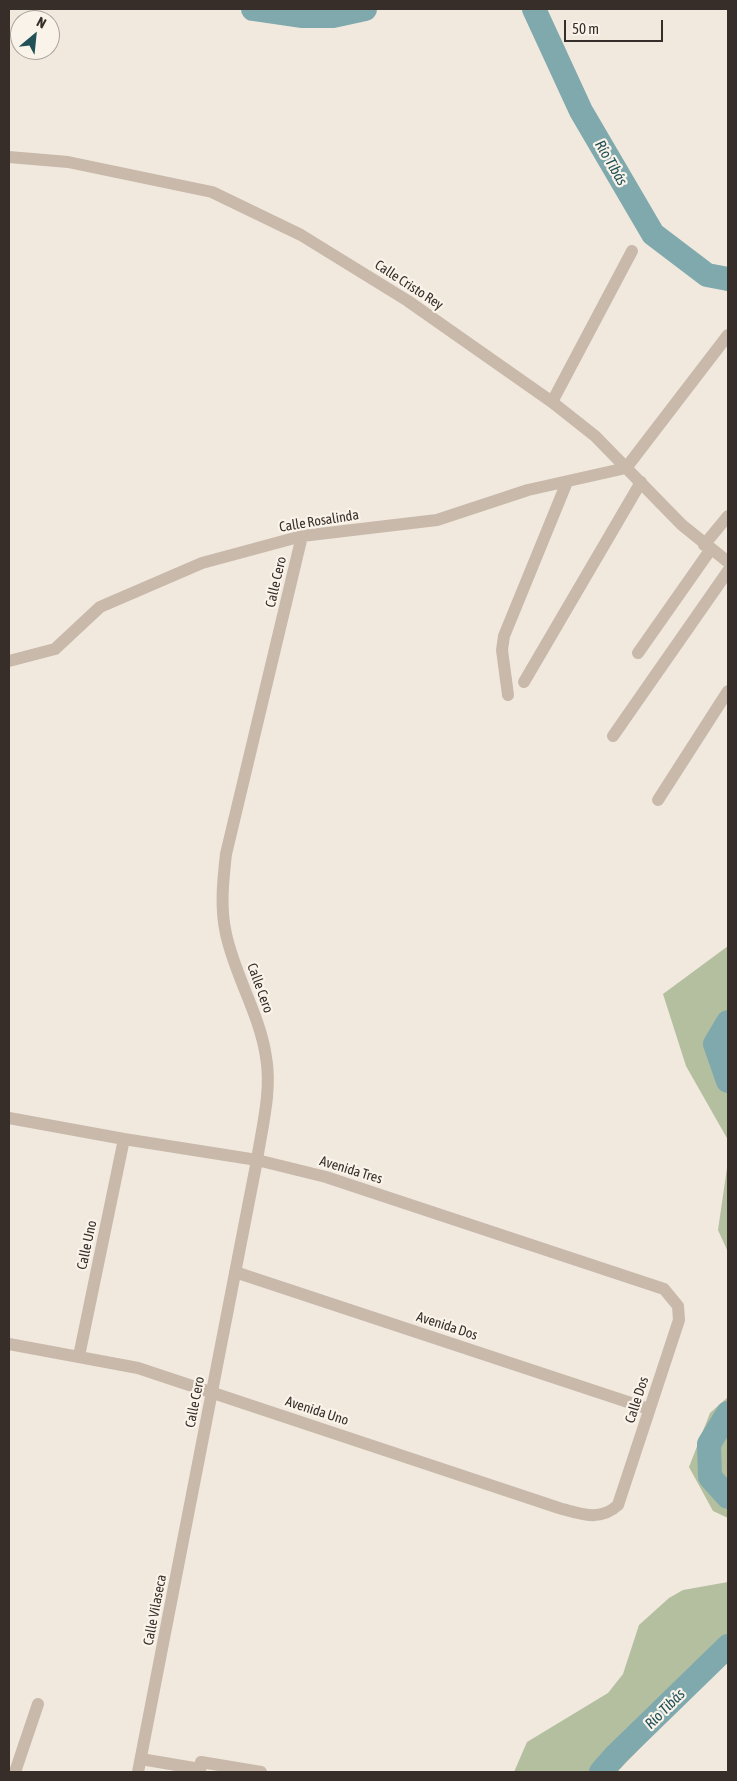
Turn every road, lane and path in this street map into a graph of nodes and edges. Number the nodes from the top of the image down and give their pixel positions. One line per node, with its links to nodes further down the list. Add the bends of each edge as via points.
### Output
1 (9, 157): 4 (street, Calle Cristo Rey, via 68,162 212,192 301,234 408,300)
2 (632, 251): 4 (street)
3 (728, 335): 5 (street)
4 (552, 402): 5 (street, Calle Cristo Rey, via 595,436)
5 (626, 468): 6 (street, Calle Rosalinda); 7 (street, Calle Cristo Rey)
6 (567, 482): 9 (street, Calle Rosalinda, via 528,490 437,520); 17 (street, via 504,636 502,650)
7 (641, 482): 10 (street, Calle Cristo Rey); 15 (street)
8 (728, 516): 10 (street)
9 (302, 536): 14 (street, Calle Rosalinda, via 202,563 124,595 100,607 54,649); 22 (street, Calle Cero, via 226,854 221,894 226,934 266,1057 269,1082)
10 (708, 547): 11 (street, Calle Cristo Rey); 13 (street)
11 (728, 562)
12 (728, 571): 18 (street)
13 (638, 653)
14 (9, 661)
15 (524, 682)
16 (728, 691): 19 (street)
17 (508, 695)
18 (613, 736)
19 (658, 800)
20 (9, 1118): 21 (street, Avenida Tres)
21 (124, 1139): 22 (street, Avenida Tres); 26 (street, Calle Uno)
22 (257, 1160): 23 (street, Calle Cero); 24 (street, Avenida Tres, via 326,1177 664,1289)
23 (235, 1272): 27 (street, Calle Cero); 28 (street, Avenida Dos)
24 (671, 1296): 28 (street, Calle Dos, via 678,1306 679,1320)
25 (9, 1344): 26 (street, Avenida Uno)
26 (79, 1356): 27 (street, Avenida Uno, via 138,1368)
27 (212, 1392): 29 (street, Calle Cero); 30 (street, Avenida Uno, via 559,1508 598,1517)
28 (649, 1409): 30 (street, Calle Dos, via 618,1505)
29 (200, 1454): 32 (street, Calle Vilaseca)
30 (611, 1512)
31 (38, 1704): 34 (street)
32 (141, 1759): 33 (street); 35 (street, Calle Vilaseca)
33 (200, 1771): 36 (street, via 201,1762)
34 (15, 1772)
35 (138, 1772)
36 (261, 1772)

